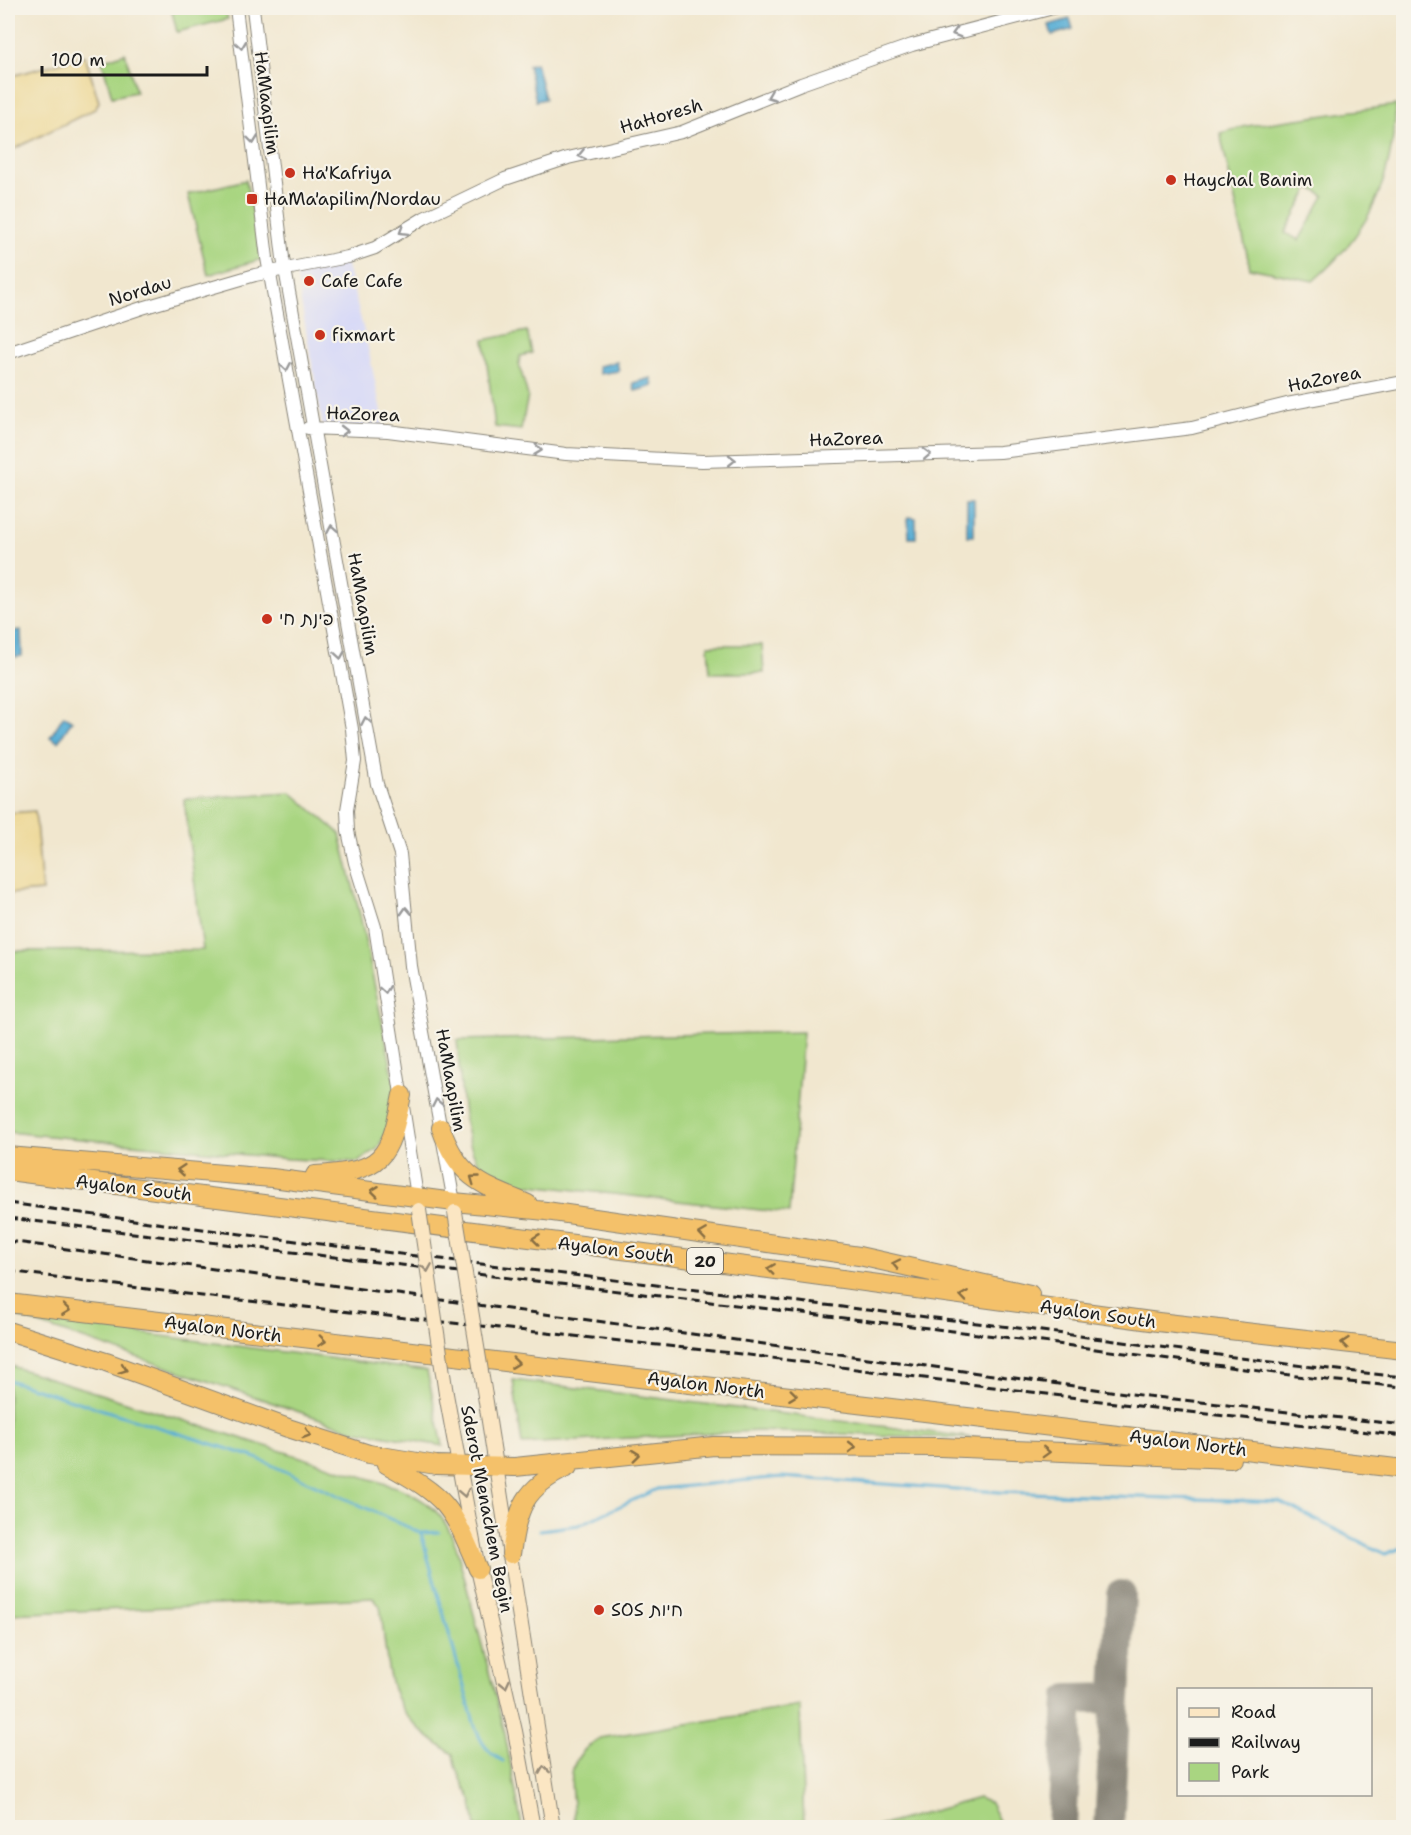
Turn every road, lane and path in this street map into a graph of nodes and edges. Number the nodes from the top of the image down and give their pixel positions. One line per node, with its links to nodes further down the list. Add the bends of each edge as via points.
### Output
1 (236, 8): 5 (street, HaMaapilim, one-way to 5)
2 (253, 8): 4 (street, HaMaapilim)
3 (1053, 8): 4 (street, HaHoresh, one-way to 4, via 906,47 682,132 568,158 509,178 424,218 375,248)
4 (285, 270): 5 (street, Nordau); 9 (street, HaMaapilim)
5 (270, 273): 6 (street, Nordau, via 141,308); 8 (street, HaMaapilim, one-way to 8)
6 (8, 353)
7 (1404, 382): 9 (street, HaZorea, one-way to 7, via 388,431 566,454 702,461 1000,452 1192,428 1287,404)
8 (294, 411): 9 (street, HaZorea, via 301,423); 10 (street, HaMaapilim, one-way to 10, via 353,738 355,761 347,810 348,831 375,927)
9 (314, 430): 11 (street, HaMaapilim, one-way to 9, via 411,966 400,854 377,784)
10 (402, 1095): 14 (highway, via 391,1142 371,1166 340,1174); 15 (street, HaMaapilim)
11 (441, 1128): 16 (street, HaMaapilim); 17 (highway, one-way to 11, via 470,1178 455,1160)
12 (8, 1156): 14 (highway, one-way to 12)
13 (8, 1171): 19 (highway, Ayalon South / 20, one-way to 13)
14 (272, 1178): 15 (highway, one-way to 14)
15 (418, 1203): 16 (highway); 25 (main road, Sderot Menachem Begin, one-way to 25, bridge)
16 (454, 1207): 17 (highway); 26 (main road, Sderot Menachem Begin, bridge)
17 (546, 1211): 19 (highway, one-way to 17, via 859,1256)
18 (8, 1303): 24 (highway, Ayalon North, one-way to 24)
19 (1158, 1322): 21 (highway, Ayalon South / 20, one-way to 19)
20 (8, 1331): 22 (highway, one-way to 22)
21 (1404, 1350)
22 (369, 1454): 25 (highway); 29 (highway, via 443,1500 458,1520)
23 (578, 1462): 24 (highway, one-way to 24, via 738,1446 940,1447); 26 (highway); 28 (highway, via 549,1476 531,1491 519,1511)
24 (1353, 1463): 27 (highway, Ayalon North)
25 (459, 1467): 26 (highway); 29 (main road, Sderot Menachem Begin, one-way to 29)
26 (495, 1468): 28 (main road, Sderot Menachem Begin)
27 (1404, 1469)
28 (511, 1554): 31 (main road, Sderot Menachem Begin, one-way to 28)
29 (478, 1569): 30 (main road, Sderot Menachem Begin, one-way to 30)
30 (533, 1827)
31 (553, 1827)

